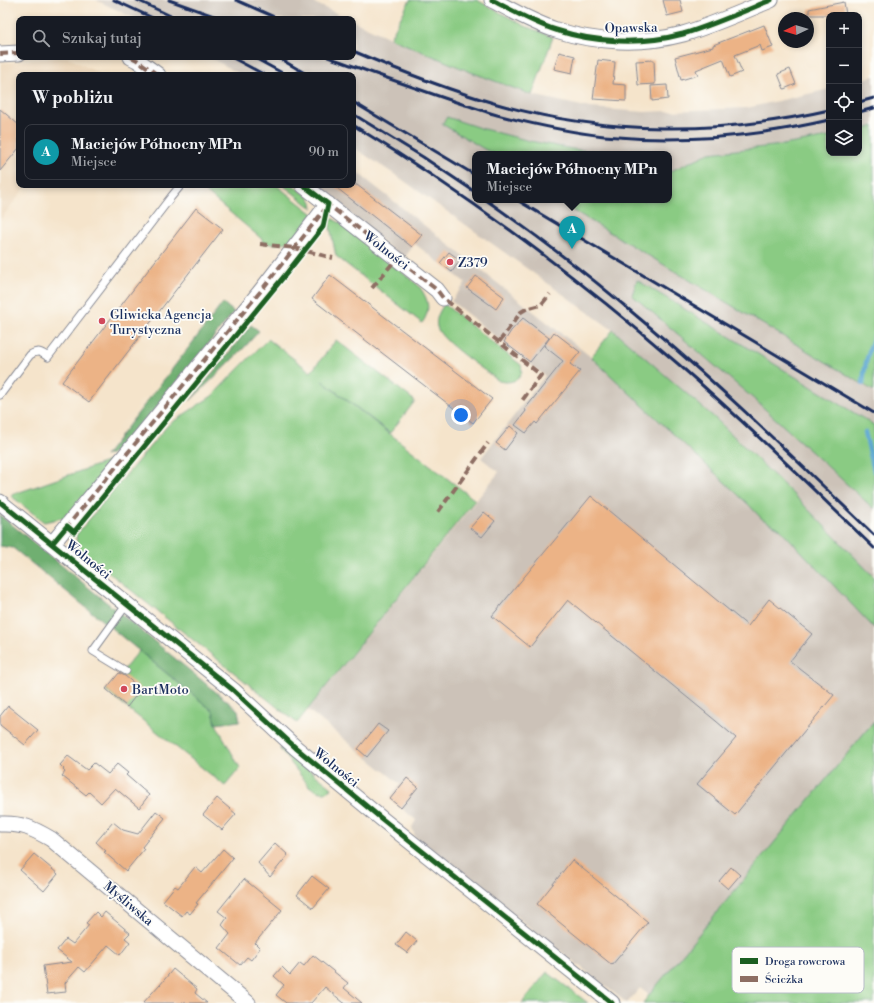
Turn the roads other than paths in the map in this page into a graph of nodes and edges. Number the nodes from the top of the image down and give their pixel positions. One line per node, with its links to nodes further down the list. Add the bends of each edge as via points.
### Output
1 (492, 0): 2 (street, Opawska, via 555,30 582,37 623,41 649,40 681,34)
2 (771, 0)
3 (16, 53): 4 (street)
4 (0, 54)
5 (136, 60): 6 (street)
6 (154, 72)
7 (178, 188): 11 (lane, via 48,357 36,352 30,355)
8 (307, 188): 9 (street, Wolności)
9 (328, 204): 10 (street, Wolności, via 437,290); 13 (street, Wolności, via 260,292)
10 (443, 298)
11 (0, 395)
12 (0, 502): 13 (street, Wolności)
13 (52, 544): 14 (street, Wolności)
14 (127, 604): 15 (lane, via 92,651); 18 (street, Wolności, via 233,690 296,748)
15 (126, 671)
16 (0, 824): 17 (street, Myśliwska, via 26,826 51,839)
17 (248, 1003)
18 (612, 1003)

